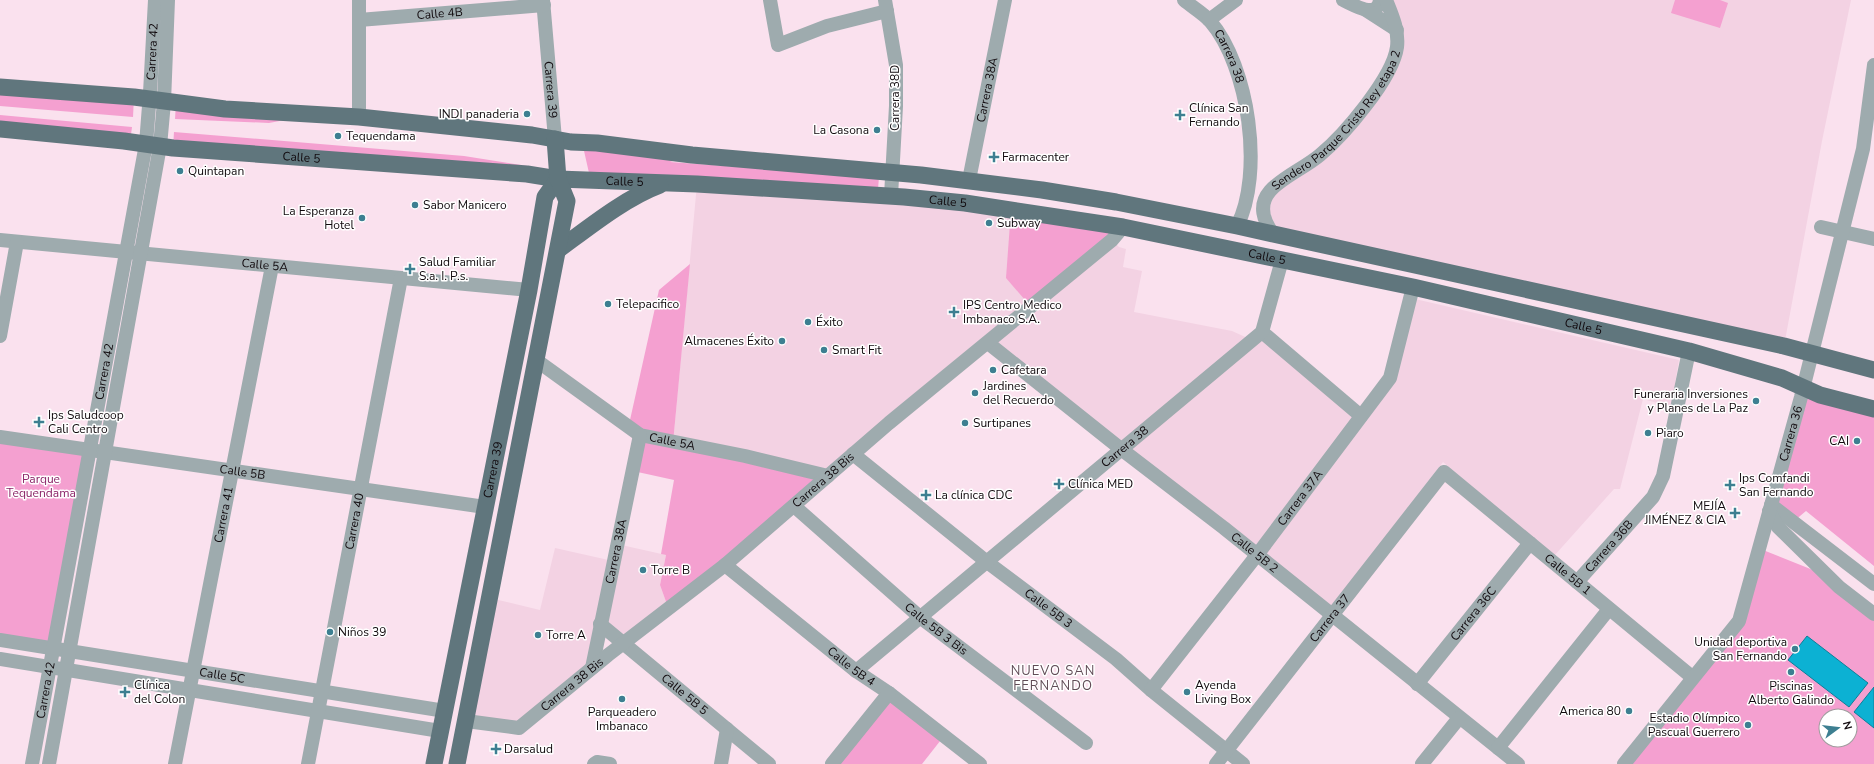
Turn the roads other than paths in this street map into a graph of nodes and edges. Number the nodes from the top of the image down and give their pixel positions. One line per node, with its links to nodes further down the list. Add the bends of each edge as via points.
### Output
1 (155, 0): 18 (street, Carrera 42)
2 (168, 0): 18 (street, Carrera 42)
3 (359, 0): 13 (street)
4 (770, 0): 11 (street, via 778,45)
5 (1005, 0): 27 (street, Carrera 38A)
6 (1184, 0): 14 (street, Carrera 38)
7 (1236, 0): 14 (street)
8 (1343, 0): 12 (street)
9 (1382, 1): 12 (street, via 1375,9); 15 (street, Sendero Parque Cristo Rey etapa 2)
10 (544, 2): 13 (street, Calle 4B); 21 (street, Carrera 39)
11 (886, 6): 24 (street, Carrera 38D, via 896,64)
12 (1366, 10): 15 (street)
13 (360, 20): 19 (street)
14 (1209, 20): 25 (street, Carrera 38, via 1231,56 1242,84 1248,117)
15 (1397, 30): 29 (street, Sendero Parque Cristo Rey etapa 2, via 1397,46 1392,64 1370,99 1320,155)
16 (1874, 65): 23 (street, Carrera 36)
17 (0, 87): 18 (main road, Calle 5)
18 (157, 100): 19 (main road, Calle 5, via 225,109); 22 (street, Carrera 42)
19 (359, 117): 21 (main road, Calle 5)
20 (0, 129): 22 (main road, Calle 5)
21 (555, 139): 24 (main road, Calle 5, via 692,155); 26 (main road, Carrera 39)
22 (153, 145): 26 (main road, Calle 5, via 527,174); 40 (street, Carrera 42); 41 (street, Carrera 42)
23 (1868, 151): 34 (street, Carrera 36)
24 (893, 173): 27 (main road, Calle 5); 30 (street, Carrera 38D)
25 (1250, 175): 29 (street, via 1262,185 1270,187); 31 (street, Carrera 38, via 1243,213)
26 (558, 179): 28 (main road, Calle 5); 39 (main road, Carrera 39, via 567,201); 46 (main road, Carrera 39, via 545,197)
27 (969, 180): 31 (main road, Calle 5, via 1109,201)
28 (664, 183): 30 (main road, Calle 5); 39 (main road, via 645,190)
29 (1278, 183): 35 (street, Sendero Parque Cristo Rey etapa 2, via 1270,192 1263,209 1265,222)
30 (892, 196): 32 (main road, Calle 5, via 965,203)
31 (1237, 226): 35 (main road, Calle 5)
32 (1122, 227): 42 (main road, Calle 5); 49 (street, Carrera 38 Bis, via 1112,240)
33 (1821, 227): 34 (street)
34 (1842, 232): 36 (street); 51 (street, Carrera 36)
35 (1274, 235): 51 (main road, Calle 5)
36 (1874, 239)
37 (0, 240): 38 (street, Calle 5A)
38 (17, 242): 40 (street, Calle 5A); 48 (street)
39 (558, 250): 52 (main road, Carrera 39)
40 (126, 252): 41 (street, Calle 5A); 60 (street, Carrera 42)
41 (141, 253): 43 (street, Calle 5A); 61 (street, Carrera 42)
42 (1282, 260): 45 (main road, Calle 5); 47 (street)
43 (272, 266): 44 (street, Calle 5A); 63 (street, Carrera 41)
44 (401, 278): 46 (street, Calle 5A); 66 (street, Carrera 40)
45 (1413, 288): 50 (main road, Calle 5); 56 (street, Carrera 37A, via 1390,378)
46 (529, 290): 68 (main road, Carrera 39)
47 (1262, 332): 56 (street); 59 (street, Carrera 38)
48 (0, 336)
49 (988, 343): 59 (street, Calle 5B 2); 62 (street, Carrera 38 Bis)
50 (1689, 351): 54 (main road, Calle 5, via 1782,378); 76 (street, Carrera 36B, via 1663,476 1653,498)
51 (1812, 353): 53 (main road, Calle 5); 54 (street, Carrera 36)
52 (536, 360): 57 (street, Calle 5A); 102 (main road, Carrera 39)
53 (1874, 370)
54 (1804, 387): 55 (main road, Calle 5, via 1820,395); 69 (street, Carrera 36)
55 (1874, 409)
56 (1361, 416): 71 (street, Carrera 37A)
57 (640, 434): 65 (street, Calle 5A); 82 (street, Carrera 38A)
58 (0, 437): 60 (street, Calle 5B)
59 (1120, 449): 71 (street, Calle 5B 2); 72 (street, Carrera 38)
60 (90, 450): 61 (street, Calle 5B); 85 (street, Carrera 42)
61 (105, 452): 63 (street, Calle 5B); 86 (street, Carrera 42)
62 (853, 454): 65 (street, Carrera 38 Bis); 72 (street, Calle 5B 3)
63 (232, 471): 66 (street, Calle 5B); 91 (street, Carrera 41)
64 (1444, 472): 70 (street, Calle 5B 1); 80 (street, Carrera 37)
65 (828, 476): 67 (street, Carrera 38 Bis)
66 (361, 489): 68 (street, Calle 5B); 97 (street, Carrera 40)
67 (794, 506): 73 (street, Carrera 38 Bis); 81 (street, Calle 5B 3 Bis)
68 (485, 507): 100 (main road, Carrera 39)
69 (1770, 508): 74 (street); 75 (street, via 1778,527); 93 (street, Carrera 36, via 1739,621)
70 (1530, 543): 76 (street, Calle 5B 1); 94 (street, Carrera 36C)
71 (1257, 555): 80 (street, Calle 5B 2); 96 (street, Carrera 37A)
72 (987, 562): 81 (street, Carrera 38); 96 (street, Calle 5B 3, via 1116,659)
73 (725, 565): 84 (street, Carrera 38 Bis); 92 (street, Calle 5B 4)
74 (1852, 566): 75 (street, via 1836,568); 77 (street)
75 (1828, 576): 79 (street)
76 (1577, 582): 78 (street, Calle 5B 1)
77 (1874, 584)
78 (1609, 609): 93 (street, Calle 5B 1); 106 (street)
79 (1874, 614)
80 (1331, 616): 94 (street, Calle 5B 2); 107 (street, Carrera 37)
81 (921, 618): 92 (street, Carrera 38); 105 (street, Calle 5B 3 Bis)
82 (600, 624): 84 (street, Calle 5B 5); 89 (street, Carrera 38A)
83 (0, 640): 85 (street, Calle 5C)
84 (622, 644): 89 (street, Carrera 38 Bis); 103 (street, Calle 5B 5)
85 (53, 648): 86 (street, Calle 5C); 88 (street, Carrera 42)
86 (70, 651): 90 (street, Carrera 42); 91 (street, Calle 5C)
87 (0, 659): 88 (street, Calle 5C)
88 (50, 668): 90 (street, Calle 5C); 108 (street, Carrera 42)
89 (592, 668): 102 (street, Carrera 38 Bis, via 519,728)
90 (66, 670): 95 (street, Calle 5C); 109 (street, Carrera 42)
91 (193, 670): 95 (street, Carrera 41); 97 (street, Calle 5C)
92 (856, 671): 98 (street, Calle 5B 4)
93 (1692, 678): 124 (street, Carrera 36)
94 (1416, 684): 101 (street, Calle 5B 2)
95 (189, 690): 99 (street, Calle 5C); 110 (street, Carrera 41)
96 (1151, 690): 107 (street, Calle 5B 3)
97 (322, 691): 99 (street, Carrera 40); 100 (street, Calle 5C)
98 (889, 693): 118 (street); 119 (street, Calle 5B 4)
99 (318, 711): 104 (street, Calle 5C); 111 (street, Carrera 40)
100 (445, 711): 104 (main road, Carrera 39)
101 (1459, 718): 106 (street, Calle 5B 2); 122 (street)
102 (466, 721): 113 (main road, Carrera 39)
103 (727, 729): 116 (street); 117 (street, Calle 5B 5)
104 (440, 731): 112 (main road, Carrera 39)
105 (1086, 743)
106 (1498, 748): 123 (street, Calle 5B 2)
107 (1226, 752): 120 (street, Carrera 37); 121 (street, Calle 5B 3)
108 (32, 764)
109 (49, 764)
110 (175, 764)
111 (308, 764)
112 (434, 764)
113 (457, 764)
114 (594, 764): 115 (street)
115 (610, 764)
116 (721, 764)
117 (769, 764)
118 (832, 764)
119 (980, 764)
120 (1216, 764)
121 (1243, 764)
122 (1422, 764)
123 (1518, 764)
124 (1624, 764)

